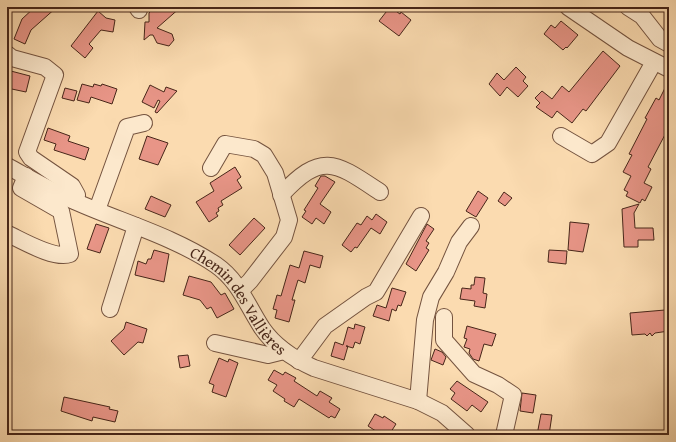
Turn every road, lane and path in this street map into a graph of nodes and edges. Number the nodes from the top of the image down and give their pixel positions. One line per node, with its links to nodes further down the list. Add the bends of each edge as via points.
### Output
1 (568, 7): 5 (street, via 628,48)
2 (628, 7): 3 (street, via 642,16 660,40)
3 (669, 44)
4 (7, 54): 14 (street, via 12,58 45,67 55,75 27,152 31,158 72,186 77,195)
5 (654, 62): 6 (street); 8 (street, via 608,142 592,154)
6 (669, 69)
7 (144, 123): 15 (street, via 127,127)
8 (561, 136)
9 (7, 166): 11 (street, Chemin des Vallières)
10 (211, 168): 13 (street, via 225,144 254,149 264,155 275,173)
11 (26, 176): 14 (street, Chemin des Vallières); 19 (street, via 21,188 61,211 70,254 63,257 50,253)
12 (380, 192): 13 (street, via 358,178 332,166 322,165 298,177)
13 (281, 195): 20 (street, via 289,220 284,237)
14 (75, 201): 15 (street, Chemin des Vallières)
15 (97, 210): 17 (street, Chemin des Vallières)
16 (421, 216): 25 (street, via 376,292 366,296 325,326)
17 (136, 226): 20 (street, Chemin des Vallières, via 173,242 216,266); 21 (street)
18 (471, 226): 26 (street, via 459,242 446,272 431,297 425,320)
19 (8, 234)
20 (241, 290): 24 (street, Chemin des Vallières, via 263,329)
21 (110, 309)
22 (444, 317): 28 (street, via 444,340 474,374 514,395)
23 (215, 343): 24 (street, via 268,355)
24 (284, 351): 25 (street, Chemin des Vallières)
25 (299, 361): 26 (street, Chemin des Vallières)
26 (418, 401): 27 (street, Chemin des Vallières, via 442,414)
27 (465, 434)
28 (504, 435)

